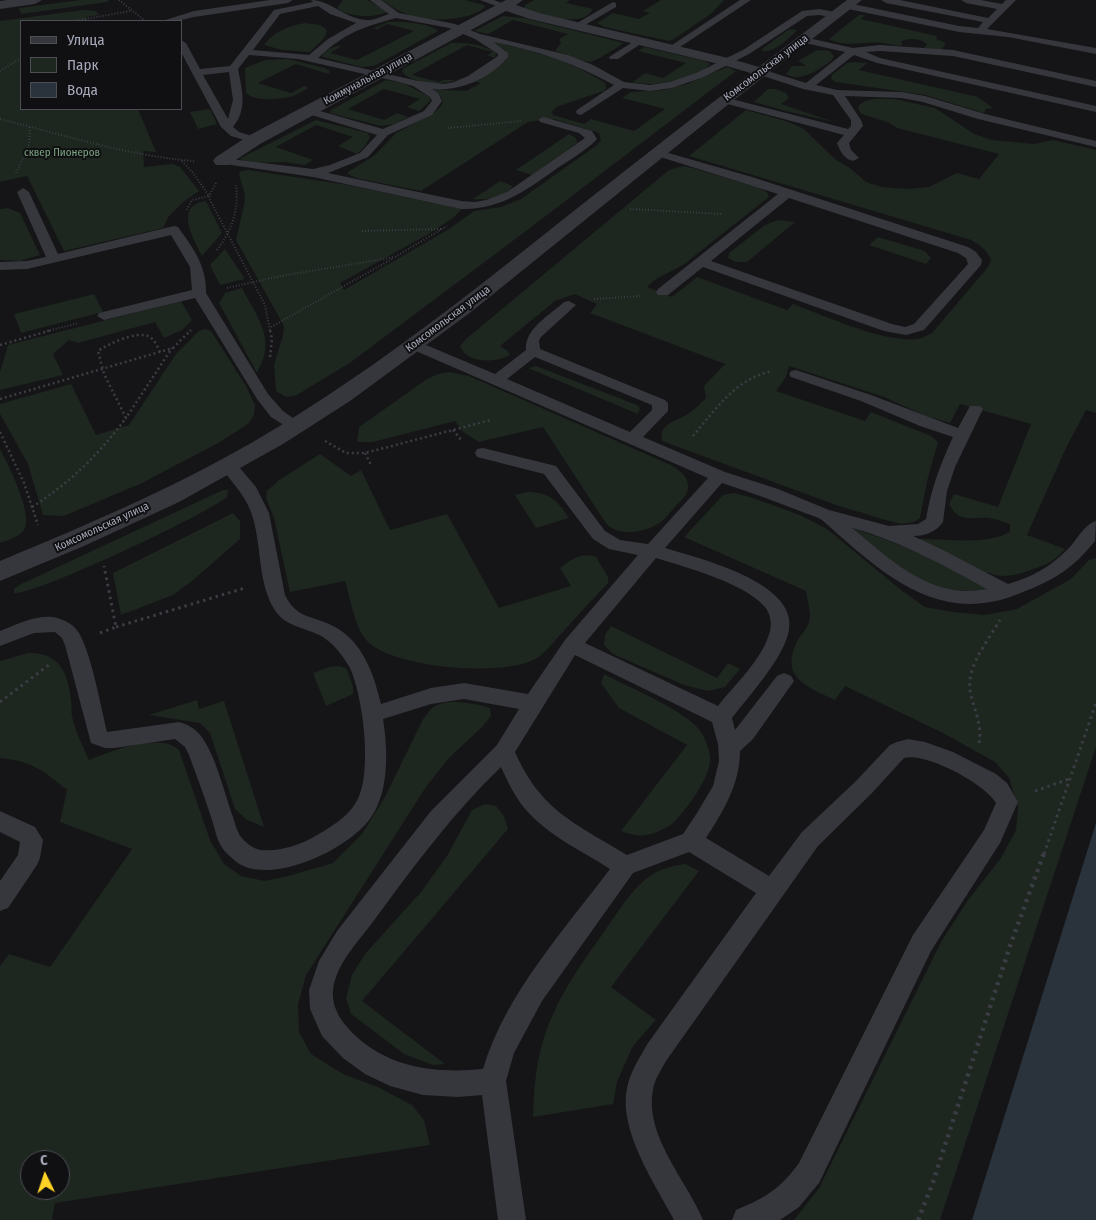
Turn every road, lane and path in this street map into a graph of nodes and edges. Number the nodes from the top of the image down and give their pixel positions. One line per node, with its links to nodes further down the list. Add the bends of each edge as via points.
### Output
1 (35, 0): 13 (street)
2 (120, 0): 17 (path)
3 (288, 0): 12 (lane)
4 (375, 0): 19 (lane)
5 (485, 0): 11 (lane)
6 (746, 0): 33 (lane)
7 (886, 0): 24 (lane)
8 (966, 0): 16 (lane)
9 (1011, 0): 16 (lane)
10 (317, 2): 18 (lane); 25 (lane, via 333,12)
11 (510, 3): 26 (street); 27 (street, Коммунальная улица)
12 (259, 4): 18 (lane); 23 (lane)
13 (0, 5)
14 (613, 5): 26 (lane)
15 (846, 7): 28 (lane); 30 (street, Комсомольская улица); 40 (lane, via 804,13)
16 (1004, 7): 24 (lane)
17 (131, 11): 20 (path); 22 (path)
18 (278, 12): 36 (lane)
19 (396, 15): 25 (lane); 27 (lane, via 445,24)
20 (86, 19): 21 (path)
21 (80, 20)
22 (143, 20)
23 (173, 20)
24 (990, 21): 28 (lane)
25 (365, 23): 39 (lane, via 339,36)
26 (577, 26): 31 (street)
27 (459, 30): 29 (lane); 45 (street, Коммунальная улица)
28 (980, 31): 35 (lane)
29 (478, 37): 46 (lane, via 501,51 503,57 456,85); 48 (lane, via 570,59)
30 (804, 40): 34 (lane); 44 (street, Комсомольская улица)
31 (639, 41): 33 (street); 37 (lane)
32 (182, 45): 43 (lane)
33 (671, 49): 40 (street)
34 (853, 51): 47 (lane, via 886,48 953,53); 49 (lane); 52 (lane, via 877,60)
35 (1096, 51)
36 (247, 52): 39 (lane); 41 (lane)
37 (614, 57)
38 (20, 59): 42 (path)
39 (311, 59): 45 (lane)
40 (728, 62): 44 (street); 48 (lane, via 672,85 641,88)
41 (233, 69): 43 (lane); 58 (lane, via 240,106)
42 (0, 70)
43 (197, 72): 58 (lane)
44 (761, 72): 49 (lane); 51 (street, Комсомольская улица)
45 (378, 74): 46 (lane); 53 (street, Коммунальная улица)
46 (417, 84): 60 (lane, via 434,95 438,102 436,105 422,116)
47 (1096, 84)
48 (621, 85): 54 (lane)
49 (807, 87): 50 (lane)
50 (836, 93): 61 (lane, via 856,120 857,126); 63 (lane, via 914,97)
51 (724, 100): 61 (lane); 64 (street, Комсомольская улица)
52 (1096, 109)
53 (309, 111): 60 (lane); 62 (street, Коммунальная улица)
54 (581, 112)
55 (0, 119): 57 (path)
56 (544, 120): 59 (path); 73 (lane, via 588,133 591,139 510,196)
57 (30, 126): 66 (path, via 141,154); 69 (path, via 29,146 16,174)
58 (227, 127): 62 (lane, via 235,134)
59 (442, 128)
60 (384, 133): 68 (lane, via 371,150 356,160)
61 (851, 133): 65 (lane, via 843,143)
62 (254, 140): 67 (street, Коммунальная улица)
63 (1096, 144)
64 (658, 154): 70 (lane); 94 (street, Комсомольская улица)
65 (853, 158)
66 (181, 160): 67 (path); 71 (path)
67 (222, 161): 68 (lane); 71 (path); 78 (path, via 234,179 238,201 235,221)
68 (313, 173): 73 (lane)
69 (23, 192): 80 (lane)
70 (786, 193): 75 (lane); 81 (lane, via 963,250 975,260 974,265 919,328 906,332)
71 (209, 196): 72 (path, via 192,200); 78 (path)
72 (189, 204)
73 (472, 206): 76 (path)
74 (626, 209): 75 (path)
75 (759, 215): 81 (lane)
76 (441, 229): 77 (path); 79 (path)
77 (362, 232)
78 (228, 235): 83 (path); 84 (path)
79 (395, 257): 84 (path); 92 (path)
80 (54, 259): 82 (lane); 83 (lane, via 174,230)
81 (701, 262): 86 (lane)
82 (0, 266)
83 (199, 269): 87 (lane)
84 (254, 281): 85 (path); 92 (path, via 265,305)
85 (224, 288)
86 (663, 292): 88 (path)
87 (199, 293): 89 (lane); 90 (lane)
88 (569, 305): 96 (lane, via 535,334)
89 (210, 311): 95 (path); 101 (lane)
90 (104, 316)
91 (77, 323): 93 (path)
92 (270, 327): 101 (path, via 270,359)
93 (0, 345)
94 (414, 345): 100 (lane); 106 (street, Комсомольская улица)
95 (173, 348): 97 (path); 104 (path)
96 (533, 351): 100 (lane); 109 (lane, via 660,403 660,411)
97 (160, 352): 98 (path); 98 (path, via 151,338 145,335 110,343 97,353)
98 (102, 369): 102 (path); 104 (path)
99 (796, 374): 108 (lane); 113 (path, via 766,372 747,380)
100 (496, 381): 109 (lane)
101 (256, 387): 106 (lane, via 270,407)
102 (0, 399)
103 (974, 409): 108 (lane)
104 (126, 418): 117 (path, via 88,465)
105 (491, 420): 111 (path)
106 (296, 426): 114 (street, Комсомольская улица)
107 (0, 432): 117 (path)
108 (962, 435): 121 (lane, via 942,480 934,522 922,530)
109 (632, 439): 113 (lane)
110 (324, 440): 111 (path, via 346,453)
111 (365, 453): 115 (path)
112 (483, 453): 122 (lane, via 550,470 599,535 615,545)
113 (675, 457): 116 (lane)
114 (228, 465): 124 (street, Комсомольская улица, via 127,516); 125 (lane, via 243,481 260,513)
115 (371, 465)
116 (719, 476): 118 (lane); 122 (lane)
117 (32, 507): 120 (path)
118 (823, 514): 121 (lane); 126 (lane, via 898,573 927,590 960,599)
119 (1096, 527): 126 (lane, via 1064,564)
120 (41, 532)
121 (889, 532): 126 (lane)
122 (652, 552): 130 (lane); 136 (lane, via 747,586 770,600 778,611 781,623 776,642)
123 (104, 566): 127 (path)
124 (0, 572)
125 (273, 580): 127 (path); 135 (lane, via 285,614 328,632 348,650 364,679)
126 (1008, 592): 139 (path, via 1005,610 970,682 980,722 980,738)
127 (116, 627): 129 (path)
128 (0, 638): 129 (lane, via 56,624 66,628)
129 (75, 645): 132 (path); 135 (lane, via 98,737 115,740 178,730 187,734 200,755 231,842 235,849 256,859 268,860 306,851 343,832 356,821 365,808 374,775)
130 (572, 645): 133 (lane); 136 (lane)
131 (784, 681): 137 (lane, via 746,733)
132 (0, 702)
133 (533, 702): 135 (lane, via 464,691 431,696); 138 (lane)
134 (1096, 703): 140 (path)
135 (372, 715)
136 (721, 717): 137 (lane)
137 (729, 748): 143 (lane, via 722,791)
138 (504, 752): 144 (lane, via 523,789 536,805 552,820); 147 (lane, via 466,787 387,883 336,956 320,990 330,1026 344,1044 366,1060 417,1081 465,1084)
139 (969, 769): 141 (lane, via 999,789); 145 (lane, via 925,751 908,748 897,751 810,839)
140 (1070, 779): 141 (path); 151 (path)
141 (1007, 802): 150 (lane, via 992,836 922,943 809,1173 793,1196 774,1210)
142 (0, 821): 146 (lane, via 27,834 32,840 29,858)
143 (691, 842): 144 (lane); 145 (lane)
144 (625, 866): 147 (lane, via 533,992 502,1049)
145 (772, 890): 149 (lane, via 644,1074 639,1094 644,1133)
146 (0, 900)
147 (493, 1080): 148 (lane)
148 (512, 1220)
149 (689, 1220)
150 (746, 1220)
151 (918, 1220)

